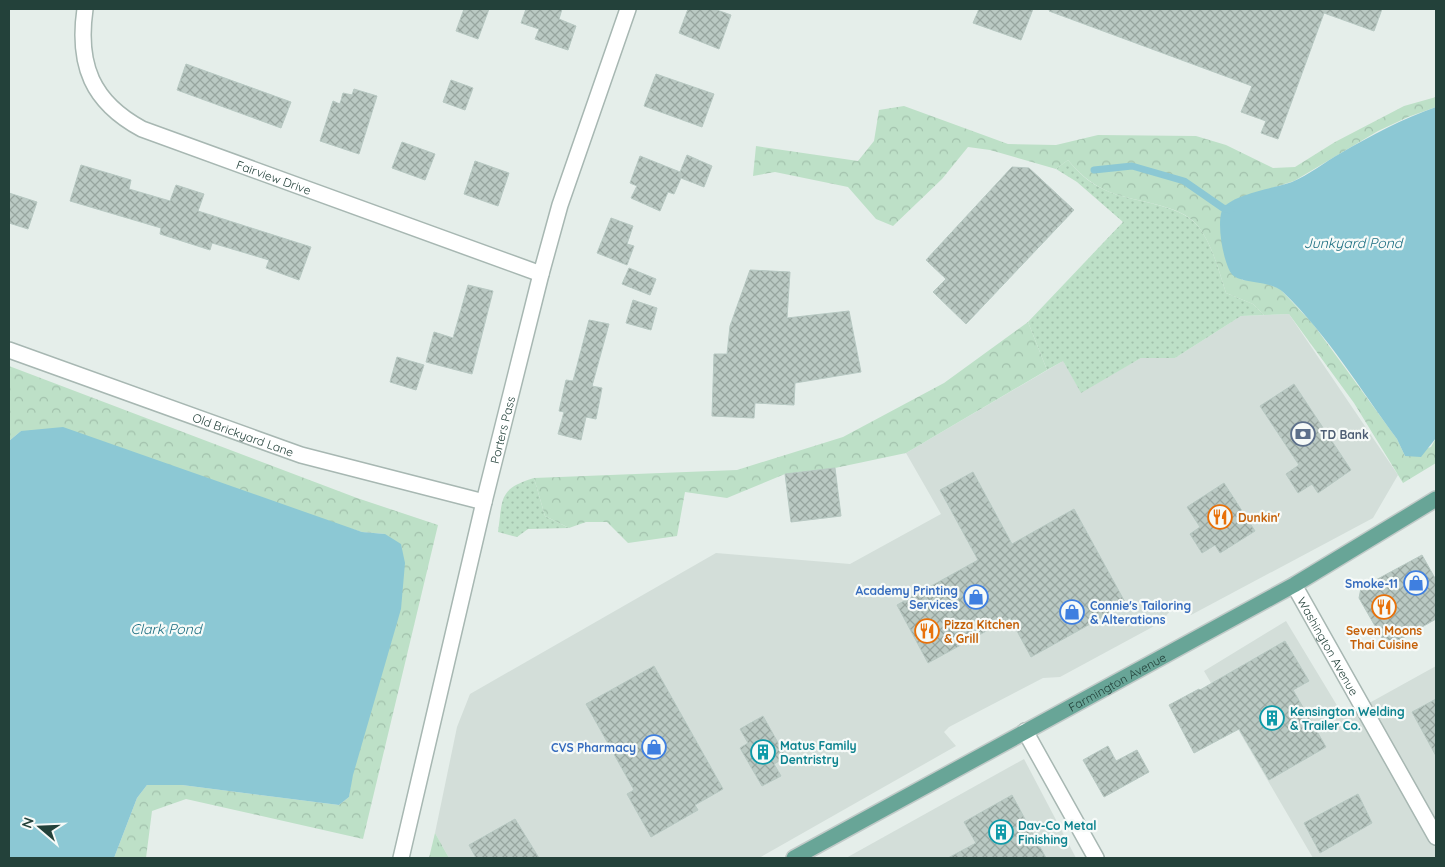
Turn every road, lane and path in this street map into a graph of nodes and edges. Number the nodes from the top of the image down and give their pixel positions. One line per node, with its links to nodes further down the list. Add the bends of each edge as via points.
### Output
1 (85, 9): 3 (street, Fairview Drive, via 84,52 90,78 105,102 121,118 142,129)
2 (628, 9): 3 (street, Porters Pass, via 560,205)
3 (541, 274): 6 (street, Porters Pass)
4 (9, 350): 6 (street, Old Brickyard Lane, via 301,455)
5 (1436, 500): 7 (main road, Farmington Avenue)
6 (484, 502): 10 (street, Porters Pass)
7 (1294, 585): 8 (main road, Farmington Avenue); 9 (street, Washington Avenue)
8 (1025, 731): 11 (main road, Farmington Avenue); 12 (street)
9 (1436, 837)
10 (401, 858)
11 (794, 858)
12 (1096, 858)

